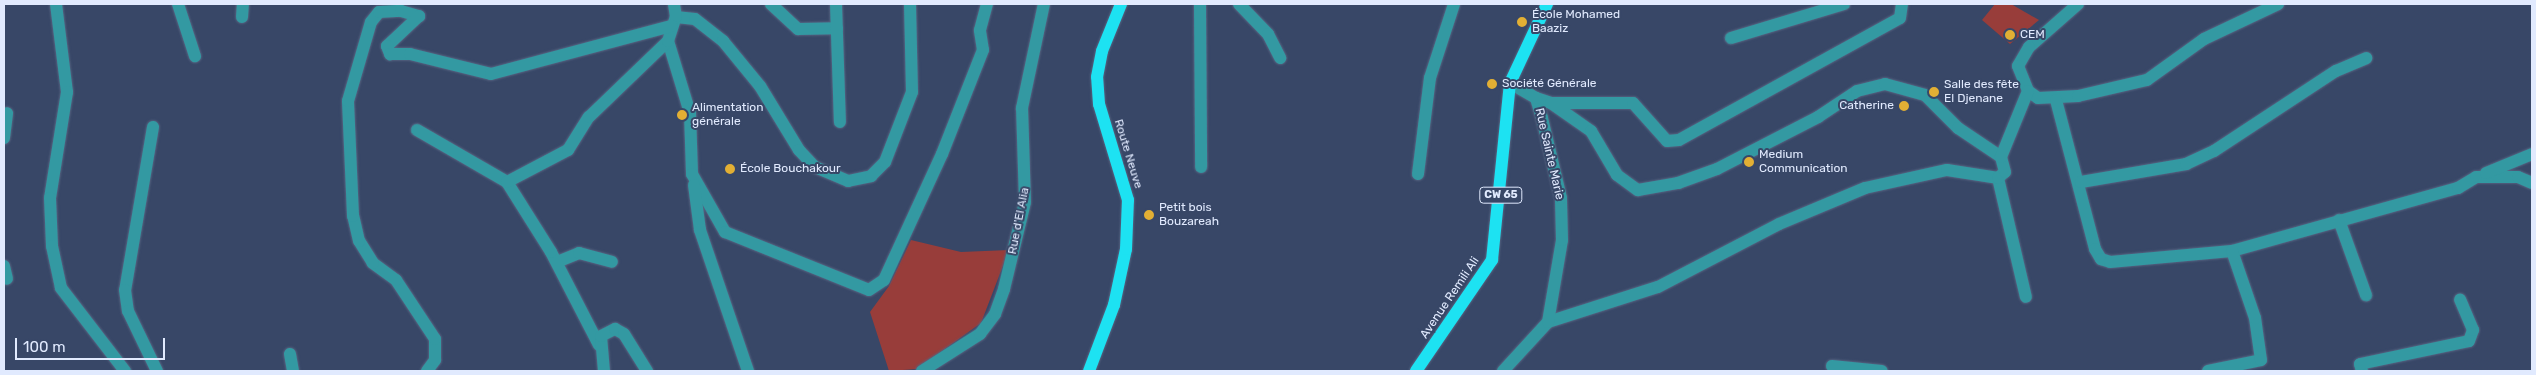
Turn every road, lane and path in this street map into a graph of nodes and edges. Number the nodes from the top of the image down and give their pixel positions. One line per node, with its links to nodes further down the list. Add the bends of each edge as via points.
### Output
1 (56, 4): 59 (street, via 67,92 50,198 52,246 61,288)
2 (178, 4): 23 (street)
3 (243, 4): 19 (street)
4 (771, 4): 20 (street, via 798,29)
5 (836, 4): 20 (street)
6 (910, 4): 18 (street, via 912,92 885,162 871,176 848,182 815,166 799,150 760,86 723,41 695,19)
7 (987, 4): 39 (street, via 980,30 983,50 942,154 884,280 869,290 725,232)
8 (1044, 4): 66 (street, Rue d'El Alia, via 1022,108 1025,202 1004,289 995,314 980,334)
9 (1121, 4): 67 (main road, Route Neuve, via 1102,51 1097,77 1099,104 1128,200 1126,249 1114,305)
10 (1200, 4): 38 (street)
11 (1239, 4): 24 (street, via 1268,34)
12 (1454, 4): 40 (street, via 1430,78)
13 (1547, 4): 26 (main road, Avenue Remili Ali / CW 65)
14 (1844, 4): 21 (street)
15 (1902, 4): 30 (street, via 1900,18 1679,140 1667,141 1633,103)
16 (2078, 4): 27 (street, via 2018,66)
17 (2278, 4): 29 (street, via 2204,39 2147,80)
18 (674, 15): 22 (street); 62 (street, via 491,74 410,54 390,54 386,46 419,16 400,11 379,12 371,22 348,101 353,216 359,241 372,263 396,280 435,339 435,360)
19 (242, 17)
20 (837, 28): 32 (street)
21 (1731, 38)
22 (668, 41): 39 (street, via 690,112); 43 (street, via 590,117 568,150)
23 (195, 56)
24 (1280, 58)
25 (2366, 58): 44 (street, via 2336,71 2214,151 2186,164 2162,171)
26 (1510, 83): 28 (street, Rue Sainte Marie); 68 (main road, Avenue Remili Ali / CW 65, via 1492,260)
27 (2028, 91): 29 (street, via 2038,98); 37 (street)
28 (1536, 98): 30 (street); 55 (street, Rue Sainte Marie, via 1561,198 1562,240)
29 (2056, 100): 44 (street)
30 (1551, 103): 37 (street, via 1591,131 1617,174 1638,190 1678,183 1717,169 1818,117 1858,91 1885,84 1925,96 1958,128)
31 (7, 113): 35 (street)
32 (840, 122)
33 (153, 127): 60 (street, via 125,290 128,312)
34 (417, 130): 43 (street)
35 (4, 138)
36 (2532, 154): 41 (street)
37 (2001, 157): 42 (street, via 2005,172)
38 (1201, 166)
39 (692, 174): 65 (street, via 700,230)
40 (1418, 174)
41 (2476, 177): 45 (street, via 2508,176); 46 (street, via 2458,188)
42 (1998, 178): 53 (street); 55 (street, via 1947,170 1865,188 1779,224 1658,287)
43 (507, 182): 48 (street)
44 (2081, 182): 47 (street, via 2095,248 2101,259 2134,261)
45 (2532, 183)
46 (2339, 220): 47 (street); 52 (street)
47 (2232, 251): 71 (street, via 2255,318 2261,360)
48 (557, 262): 49 (street, via 579,253); 56 (street)
49 (612, 262)
50 (4, 266): 51 (street)
51 (7, 279)
52 (2366, 295)
53 (2026, 297)
54 (2460, 300): 72 (street, via 2473,330 2469,341 2360,364)
55 (1548, 322): 69 (street)
56 (599, 345): 63 (street); 64 (street, via 604,332 615,329 624,334)
57 (290, 354): 61 (street)
58 (1832, 366): 70 (street)
59 (125, 371)
60 (157, 371)
61 (293, 371)
62 (427, 371)
63 (604, 371)
64 (647, 371)
65 (748, 371)
66 (922, 371)
67 (1088, 371)
68 (1416, 371)
69 (1504, 371)
70 (1882, 371)
71 (2208, 371)
72 (2362, 371)

